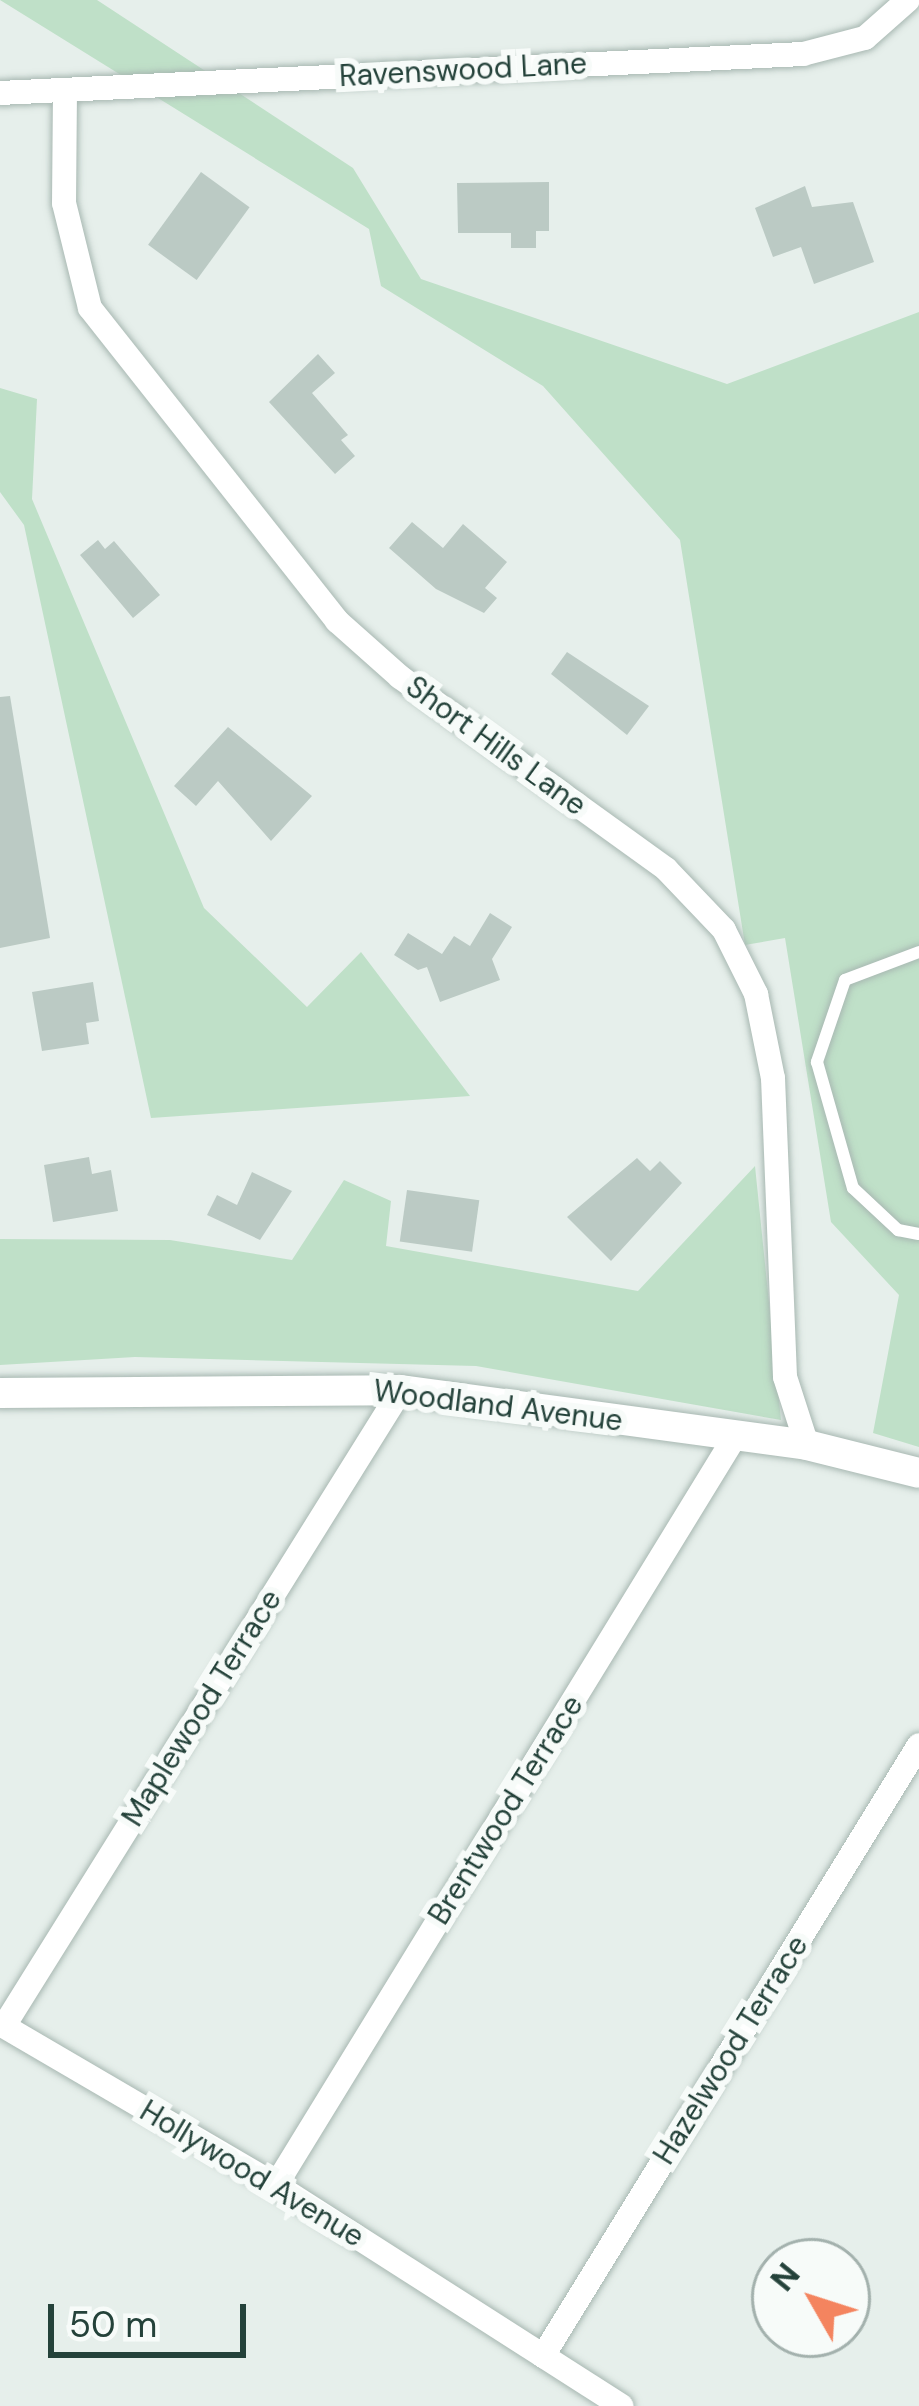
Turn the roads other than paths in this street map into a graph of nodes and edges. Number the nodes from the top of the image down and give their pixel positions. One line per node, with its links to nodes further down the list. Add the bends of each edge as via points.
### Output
1 (908, 0): 2 (street, Ravenswood Lane, via 865,38 803,54)
2 (65, 90): 3 (street, Ravenswood Lane); 9 (street, Short Hills Lane, via 64,202 90,308 338,621 400,677 666,869 724,930 756,994 773,1078 785,1377)
3 (0, 93)
4 (919, 952): 5 (lane, via 844,980 817,1062 853,1188 898,1230)
5 (919, 1234)
6 (401, 1390): 7 (street, Woodland Avenue); 8 (street, Woodland Avenue); 12 (street, Maplewood Terrace)
7 (0, 1393)
8 (736, 1435): 9 (street, Woodland Avenue); 13 (street, Brentwood Terrace)
9 (807, 1445): 10 (street, Woodland Avenue)
10 (919, 1473)
11 (919, 1745): 14 (street, Hazelwood Terrace)
12 (2, 2025): 13 (street, Hollywood Avenue)
13 (276, 2185): 14 (street, Hollywood Avenue)
14 (543, 2356): 15 (street, Hollywood Avenue)
15 (621, 2406)

